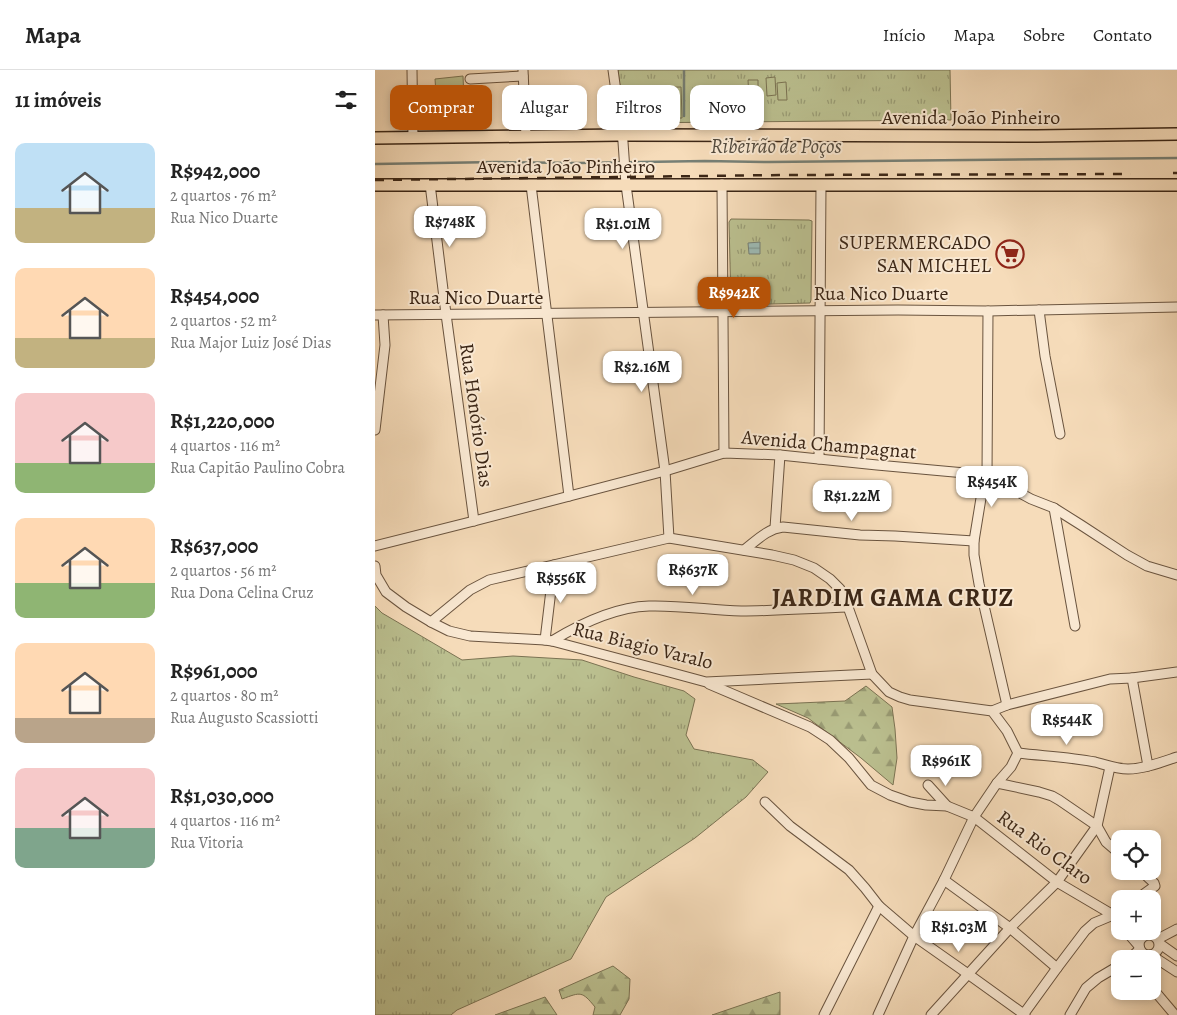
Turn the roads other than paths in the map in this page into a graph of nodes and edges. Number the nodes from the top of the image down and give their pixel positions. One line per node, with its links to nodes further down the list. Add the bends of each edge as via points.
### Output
1 (412, 70): 9 (street)
2 (613, 70): 6 (street)
3 (523, 73): 4 (street); 7 (street)
4 (471, 78)
5 (1177, 134): 6 (main road, Avenida João Pinheiro)
6 (621, 135): 7 (main road, Avenida João Pinheiro); 15 (street)
7 (526, 136): 9 (main road, Avenida João Pinheiro)
8 (375, 138): 9 (main road, Avenida João Pinheiro)
9 (413, 138)
10 (431, 184): 13 (main road, Avenida João Pinheiro); 14 (main road, Avenida João Pinheiro); 24 (street, Rua Honório Dias)
11 (722, 184): 15 (main road, Avenida João Pinheiro); 16 (main road, Avenida João Pinheiro); 19 (street)
12 (1177, 184): 16 (main road, Avenida João Pinheiro)
13 (375, 185)
14 (531, 185): 15 (main road, Avenida João Pinheiro); 22 (street)
15 (626, 185): 23 (street)
16 (821, 185): 20 (street)
17 (1177, 307): 18 (street, Rua Nico Duarte)
18 (1039, 310): 21 (street, Rua Nico Duarte); 27 (street)
19 (722, 311): 20 (street, Rua Nico Duarte); 23 (street, Rua Nico Duarte); 28 (street)
20 (821, 311): 21 (street, Rua Nico Duarte); 30 (street)
21 (988, 311): 32 (street)
22 (546, 313): 23 (street, Rua Nico Duarte); 24 (street, Rua Nico Duarte); 33 (street)
23 (643, 313): 31 (street)
24 (446, 314): 25 (street, Rua Nico Duarte); 35 (street, Rua Honório Dias)
25 (379, 315): 26 (street, via 385,345)
26 (375, 430)
27 (1060, 434)
28 (724, 453): 29 (street, Avenida Champagnat); 31 (street, Avenida Champagnat)
29 (779, 455): 30 (street, Avenida Champagnat); 36 (street)
30 (819, 459): 32 (street, Avenida Champagnat)
31 (665, 471): 33 (street, Avenida Champagnat); 37 (street)
32 (987, 475): 34 (street, Avenida Champagnat); 38 (street)
33 (569, 496): 35 (street, Avenida Champagnat)
34 (1054, 508): 43 (street, Avenida Champagnat, via 1147,566); 46 (street)
35 (474, 521): 39 (street, Avenida Champagnat)
36 (775, 528): 38 (street); 40 (street)
37 (669, 538): 40 (street); 41 (street)
38 (974, 541): 52 (street, via 979,584)
39 (375, 546)
40 (744, 550): 44 (street, via 794,560 814,568 840,589)
41 (554, 565): 45 (street, via 489,580 470,590); 47 (street)
42 (375, 566): 45 (street, Rua Biagio Varalo, via 376,575 386,592)
43 (1177, 575)
44 (848, 607): 47 (street, via 742,611 647,606 599,618); 49 (street)
45 (431, 622): 47 (street, Rua Biagio Varalo, via 470,636)
46 (1075, 626)
47 (549, 641): 51 (street, Rua Biagio Varalo)
48 (1177, 672): 50 (street)
49 (873, 674): 51 (street, Rua Biagio Varalo); 53 (street, via 882,686 899,697)
50 (1132, 678): 52 (street, via 1110,679); 56 (street)
51 (706, 682): 61 (street, via 811,727 849,758 871,785 890,795 909,802)
52 (1007, 705): 53 (street)
53 (993, 711): 54 (street)
54 (1018, 753): 57 (street, via 1096,762); 58 (street)
55 (1177, 757): 56 (street)
56 (1147, 766): 57 (street, via 1129,769)
57 (1110, 767): 63 (street)
58 (997, 783): 62 (street); 63 (street, via 1052,796)
59 (928, 785): 61 (street)
60 (765, 802): 69 (street, via 790,826 849,870)
61 (947, 806): 62 (street, Rua Rio Claro)
62 (974, 816): 65 (street); 67 (street, Rua Rio Claro)
63 (1097, 826): 64 (street); 67 (street)
64 (1111, 846)
65 (944, 880): 72 (street); 74 (street)
66 (1151, 880): 68 (street, via 1154,887)
67 (1057, 882): 70 (street, Rua Rio Claro); 72 (street)
68 (1150, 890)
69 (879, 906): 74 (street); 89 (street)
70 (1111, 910)
71 (1111, 915): 84 (street, via 1088,928)
72 (1010, 928): 84 (street); 87 (street)
73 (1177, 929): 77 (street)
74 (914, 936): 87 (street); 90 (street)
75 (1134, 940): 78 (street)
76 (1141, 940): 78 (street)
77 (1159, 942): 81 (street); 82 (street)
78 (1140, 947): 79 (street); 80 (street)
79 (1137, 950)
80 (1142, 950)
81 (1157, 950)
82 (1177, 956)
83 (1161, 962): 86 (street)
84 (1057, 968): 92 (street)
85 (1111, 970): 93 (street, via 1086,988)
86 (1177, 972)
87 (968, 974): 91 (street); 92 (street)
88 (1161, 998): 94 (street)
89 (826, 1014)
90 (878, 1015)
91 (931, 1015)
92 (1024, 1015)
93 (1070, 1015)
94 (1175, 1015)

